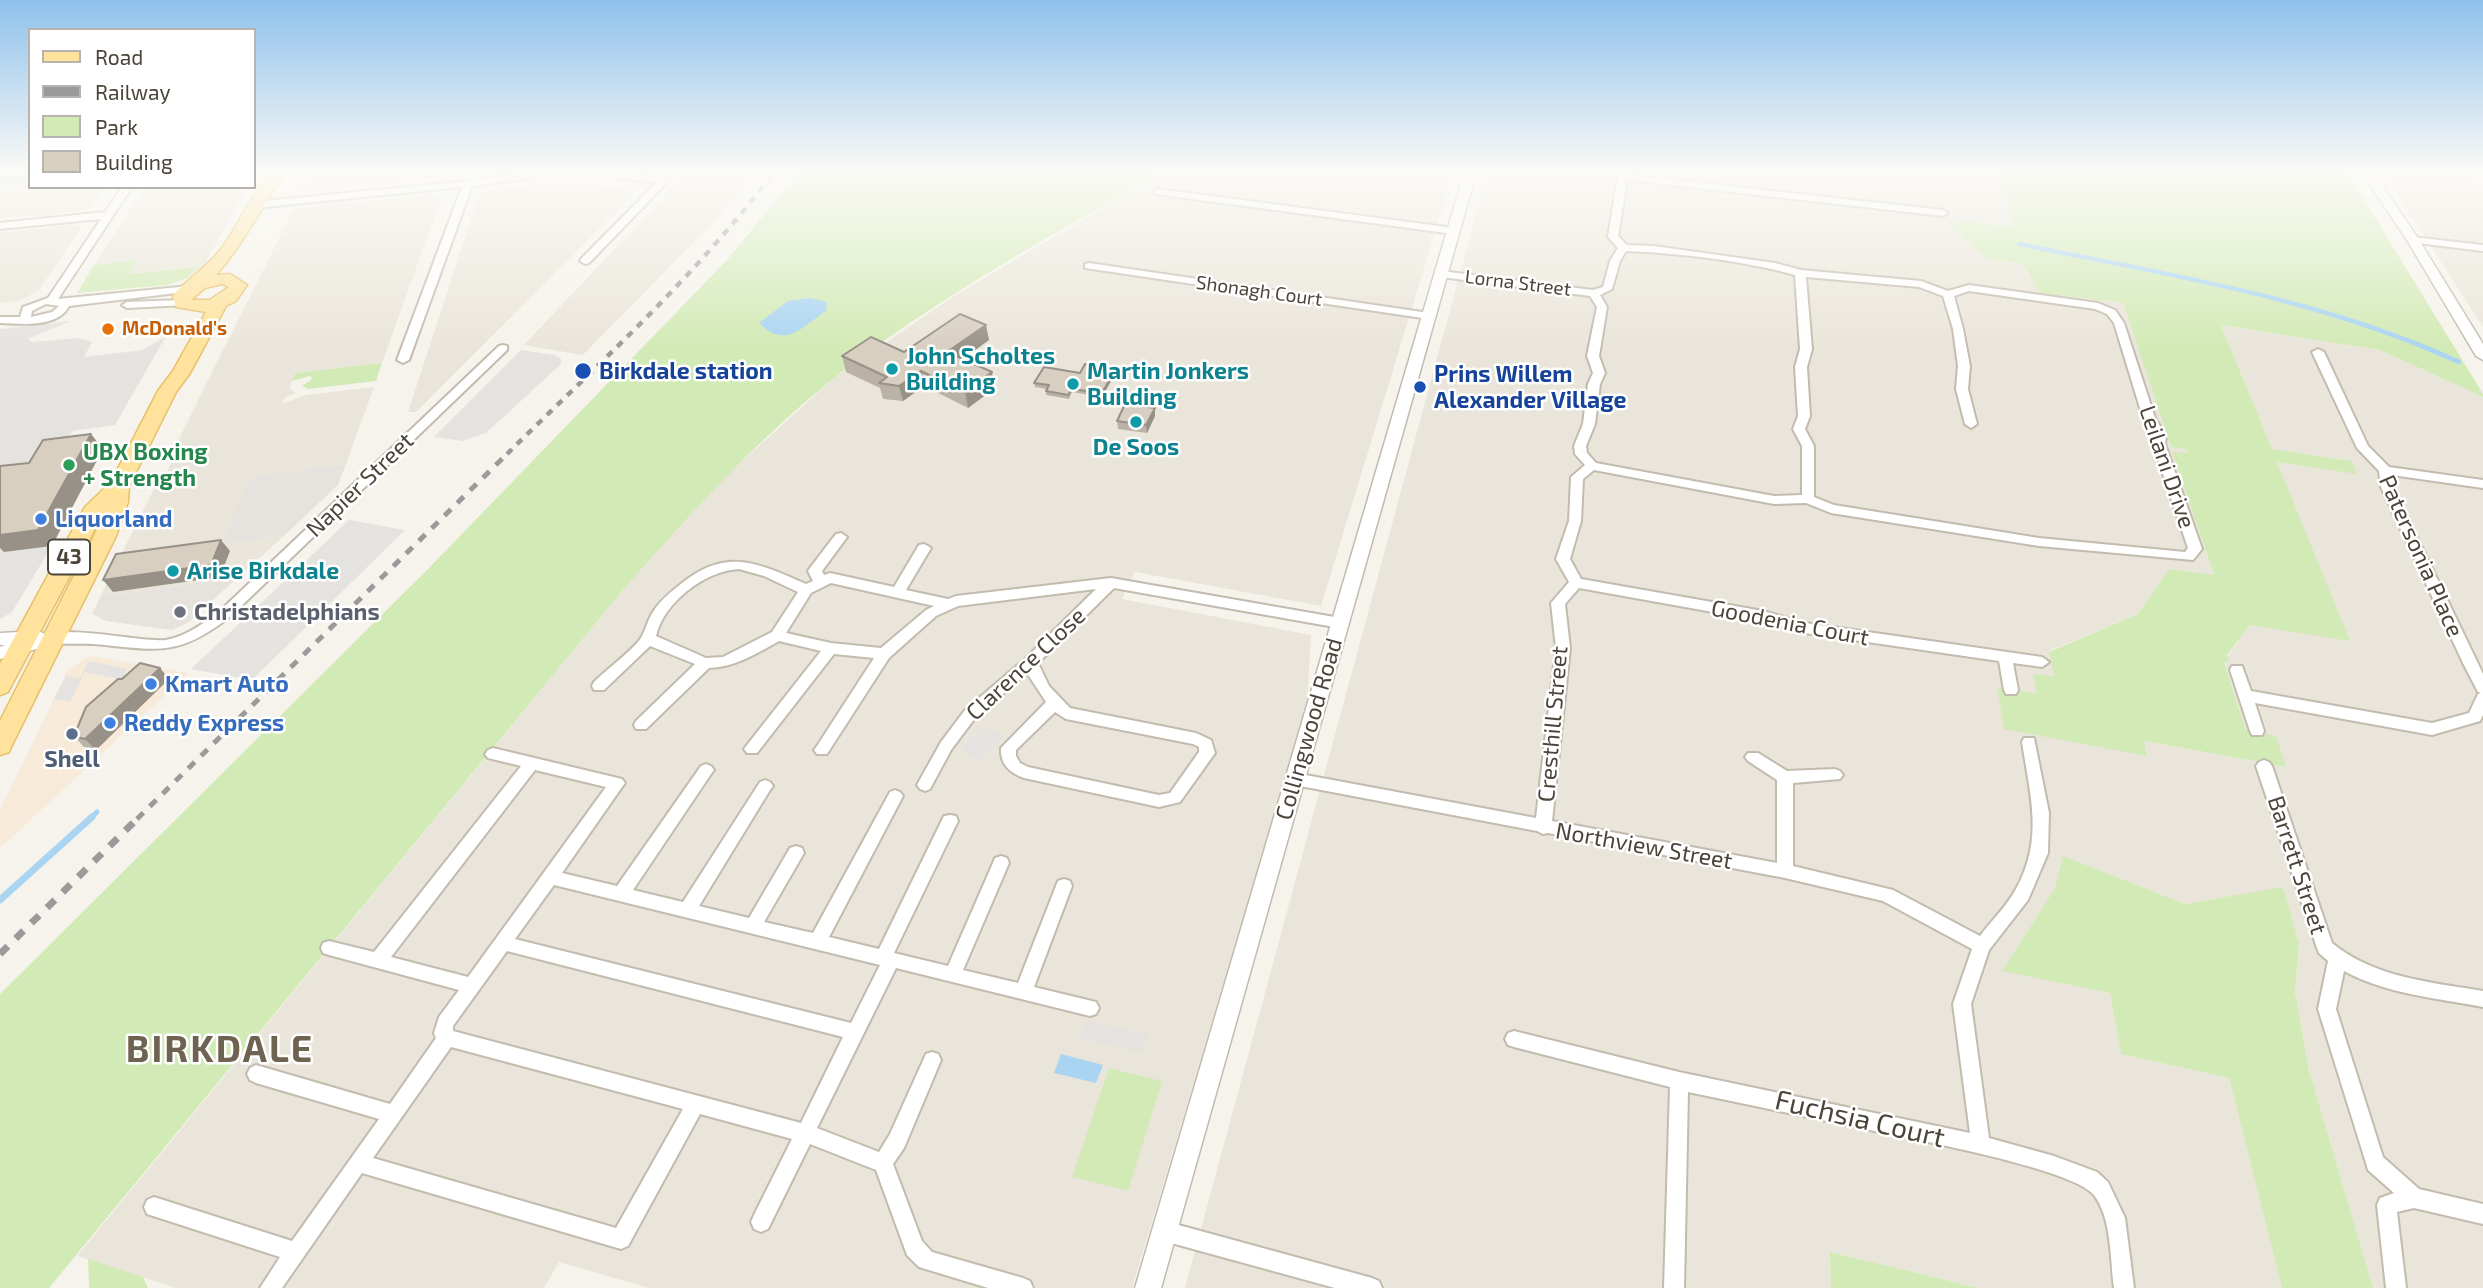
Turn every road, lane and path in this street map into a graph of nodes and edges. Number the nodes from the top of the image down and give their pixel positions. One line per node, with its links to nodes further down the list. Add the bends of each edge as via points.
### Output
1 (99, 230): 21 (street)
2 (244, 230): 20 (main road, 43)
3 (251, 230): 17 (main road, 43)
4 (451, 230): 32 (street)
5 (615, 230): 13 (street)
6 (1447, 230): 9 (street)
7 (1613, 230): 11 (street, via 1612,237)
8 (2406, 230): 10 (street)
9 (1454, 231): 16 (street, Collingwood Road)
10 (2413, 240): 12 (street); 31 (street)
11 (1624, 248): 15 (street, Leilani Drive, via 1654,248); 18 (street, via 1616,255 1607,289)
12 (2483, 248)
13 (585, 261)
14 (1089, 267): 26 (street, Shonagh Court)
15 (1800, 273): 19 (street, Leilani Drive, via 1921,284); 39 (street, via 1806,349 1801,366 1804,416 1799,429 1808,446)
16 (1441, 274): 18 (street, Lorna Street); 26 (street, Collingwood Road)
17 (231, 279): 20 (main road); 22 (main road, 43, via 238,289)
18 (1594, 293): 35 (street, via 1602,307 1593,356 1599,373 1580,446 1580,454)
19 (1948, 293): 34 (street, via 1958,329 1964,366 1962,389); 39 (street, Leilani Drive, via 1969,288 2045,298 2098,306 2117,317 2195,549 2188,557 2172,558 2039,542 1831,509)
20 (190, 295): 22 (main road); 24 (street); 33 (main road, 43, via 193,320 165,374)
21 (52, 300): 23 (street); 24 (street)
22 (219, 303): 33 (main road, 43)
23 (32, 306): 25 (street); 27 (street)
24 (62, 307): 27 (street, via 39,320)
25 (0, 312)
26 (1429, 316): 48 (street, Collingwood Road)
27 (25, 318): 28 (street)
28 (0, 320)
29 (503, 348): 50 (street, Napier Street, via 201,633 164,647 88,636)
30 (2318, 352): 36 (street, Patersonia Place, via 2363,448)
31 (2483, 356)
32 (403, 360)
33 (167, 391): 38 (main road, 43)
34 (1971, 424)
35 (1592, 466): 39 (street, Leilani Drive, via 1774,500); 44 (street, via 1577,477 1575,521 1563,559)
36 (2385, 470): 37 (street); 62 (street, Patersonia Place, via 2387,487)
37 (2483, 484)
38 (119, 486): 50 (main road, 43, via 105,536); 52 (main road, 43, via 95,507)
39 (1808, 499)
40 (841, 537): 42 (street, via 815,571)
41 (924, 548): 46 (street)
42 (820, 581): 45 (street); 46 (street, via 830,579)
43 (1111, 583): 47 (street); 48 (street); 56 (street, Clarence Close)
44 (1576, 583): 55 (street, Goodenia Court, via 1763,616 1805,628); 85 (street, Cresthill Street, via 1558,603 1563,648)
45 (806, 590): 49 (street); 51 (street, via 749,565 722,564 696,578 664,605)
46 (897, 593): 47 (street)
47 (948, 604): 54 (street, via 930,612)
48 (1340, 623): 80 (street, Collingwood Road)
49 (777, 636): 53 (street); 58 (street, via 741,656)
50 (56, 638): 52 (street); 70 (main road, 43)
51 (648, 639): 58 (street); 61 (street)
52 (12, 644): 60 (main road, 43)
53 (831, 648): 54 (street); 71 (street)
54 (884, 654): 72 (street)
55 (2005, 657): 57 (street, Goodenia Court); 63 (street)
56 (1031, 662): 66 (street); 81 (street, Clarence Close, via 970,714)
57 (2042, 662)
58 (705, 663): 67 (street)
59 (2237, 670): 64 (street)
60 (0, 686)
61 (599, 687)
62 (2483, 688)
63 (2011, 690)
64 (2246, 696): 65 (street, via 2432,729 2475,717); 68 (street)
65 (2483, 698)
66 (1054, 703): 66 (street, via 1009,748 1008,757 1024,772 1159,801 1175,798 1207,753 1206,744 1196,739 1066,713)
67 (641, 725)
68 (2258, 731)
69 (2029, 741): 96 (street, via 2041,813 2040,853 2022,895)
70 (0, 745)
71 (752, 749)
72 (822, 750)
73 (493, 754): 75 (street)
74 (1754, 757): 79 (street)
75 (532, 764): 89 (street, via 617,783); 99 (street)
76 (2264, 766): 100 (street, Barrett Street, via 2325,948)
77 (706, 770): 91 (street)
78 (1835, 775): 79 (street)
79 (1785, 778): 88 (street)
80 (1295, 779): 85 (street, Northview Street); 122 (street, Collingwood Road)
81 (925, 785)
82 (765, 786): 92 (street)
83 (895, 796): 94 (street)
84 (950, 821): 98 (street)
85 (1543, 828): 88 (street, Northview Street)
86 (796, 853): 93 (street)
87 (1001, 863): 101 (street)
88 (1785, 872): 96 (street, Northview Street, via 1887,895)
89 (550, 877): 91 (street); 95 (street)
90 (1064, 886): 103 (street)
91 (621, 894): 92 (street)
92 (687, 910): 93 (street)
93 (754, 926): 94 (street)
94 (818, 941): 98 (street)
95 (503, 943): 102 (street); 106 (street)
96 (1982, 946): 115 (street, via 1962,1004)
97 (329, 948): 99 (street)
98 (887, 959): 101 (street); 106 (street)
99 (378, 961): 102 (street)
100 (2337, 961): 104 (street, via 2359,973); 118 (street, via 2327,1009 2375,1163)
101 (952, 976): 103 (street)
102 (472, 986): 107 (street, via 445,1023)
103 (1023, 993): 105 (street)
104 (2483, 999)
105 (1090, 1008)
106 (855, 1031): 114 (street)
107 (447, 1038): 112 (street); 113 (street)
108 (1514, 1039): 111 (street, Fuchsia Court)
109 (932, 1060): 117 (street)
110 (256, 1074): 113 (street)
111 (1679, 1081): 115 (street, Fuchsia Court); 128 (street)
112 (695, 1105): 114 (street); 116 (street, via 621,1239)
113 (394, 1114): 116 (street)
114 (805, 1133): 117 (street); 121 (street)
115 (1981, 1145): 129 (street, Fuchsia Court, via 2054,1165 2101,1189 2115,1218)
116 (359, 1163): 123 (street)
117 (883, 1163): 125 (street, via 914,1248 926,1260)
118 (2414, 1198): 120 (street); 130 (street, via 2387,1205)
119 (154, 1207): 123 (street)
120 (2483, 1214)
121 (761, 1222)
122 (1164, 1231): 126 (street, Collingwood Road); 127 (street)
123 (296, 1252): 124 (street)
124 (270, 1288)
125 (1023, 1288)
126 (1147, 1288)
127 (1372, 1288)
128 (1674, 1288)
129 (2124, 1288)
130 (2396, 1288)

